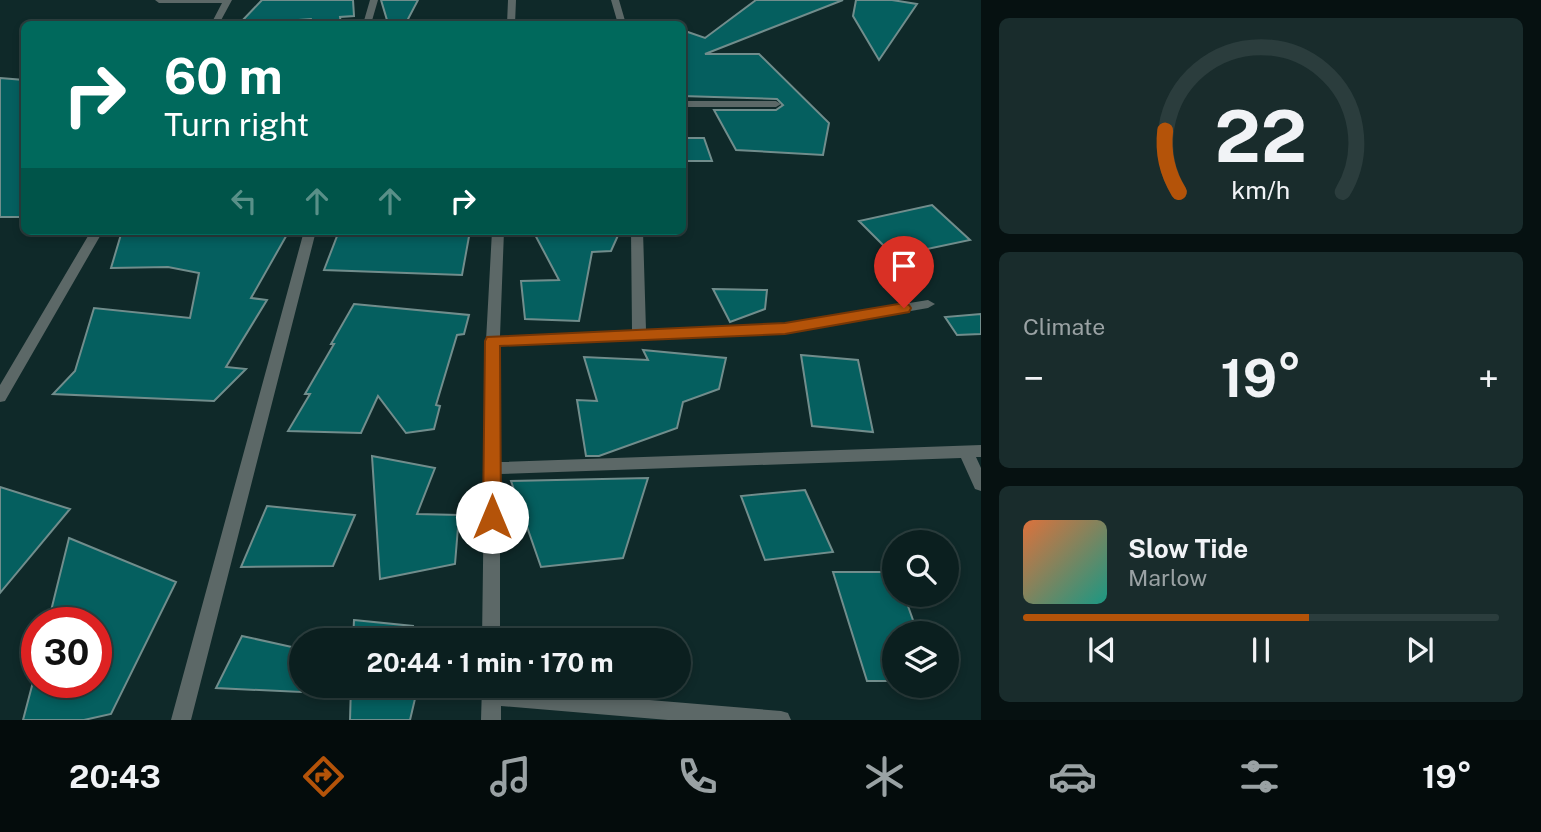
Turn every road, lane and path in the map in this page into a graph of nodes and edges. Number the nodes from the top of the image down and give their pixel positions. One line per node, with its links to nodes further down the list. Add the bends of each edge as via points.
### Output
1 (159, 0): 2 (street)
2 (228, 0): 6 (street)
3 (373, 0): 7 (street)
4 (512, 0): 8 (street)
5 (615, 0): 9 (street)
6 (217, 21)
7 (368, 21)
8 (511, 21)
9 (621, 21)
10 (686, 104): 11 (street)
11 (776, 104)
12 (95, 235): 19 (street)
13 (309, 235): 26 (street)
14 (498, 235): 18 (street)
15 (637, 235): 17 (street)
16 (928, 304): 17 (street, via 785,328)
17 (639, 335): 18 (street)
18 (492, 341): 21 (street)
19 (0, 396)
20 (974, 452): 21 (street); 22 (street)
21 (492, 468): 23 (street)
22 (981, 485)
23 (492, 628)
24 (491, 698): 27 (street)
25 (561, 698): 28 (street)
26 (181, 720)
27 (491, 720)
28 (781, 720)

